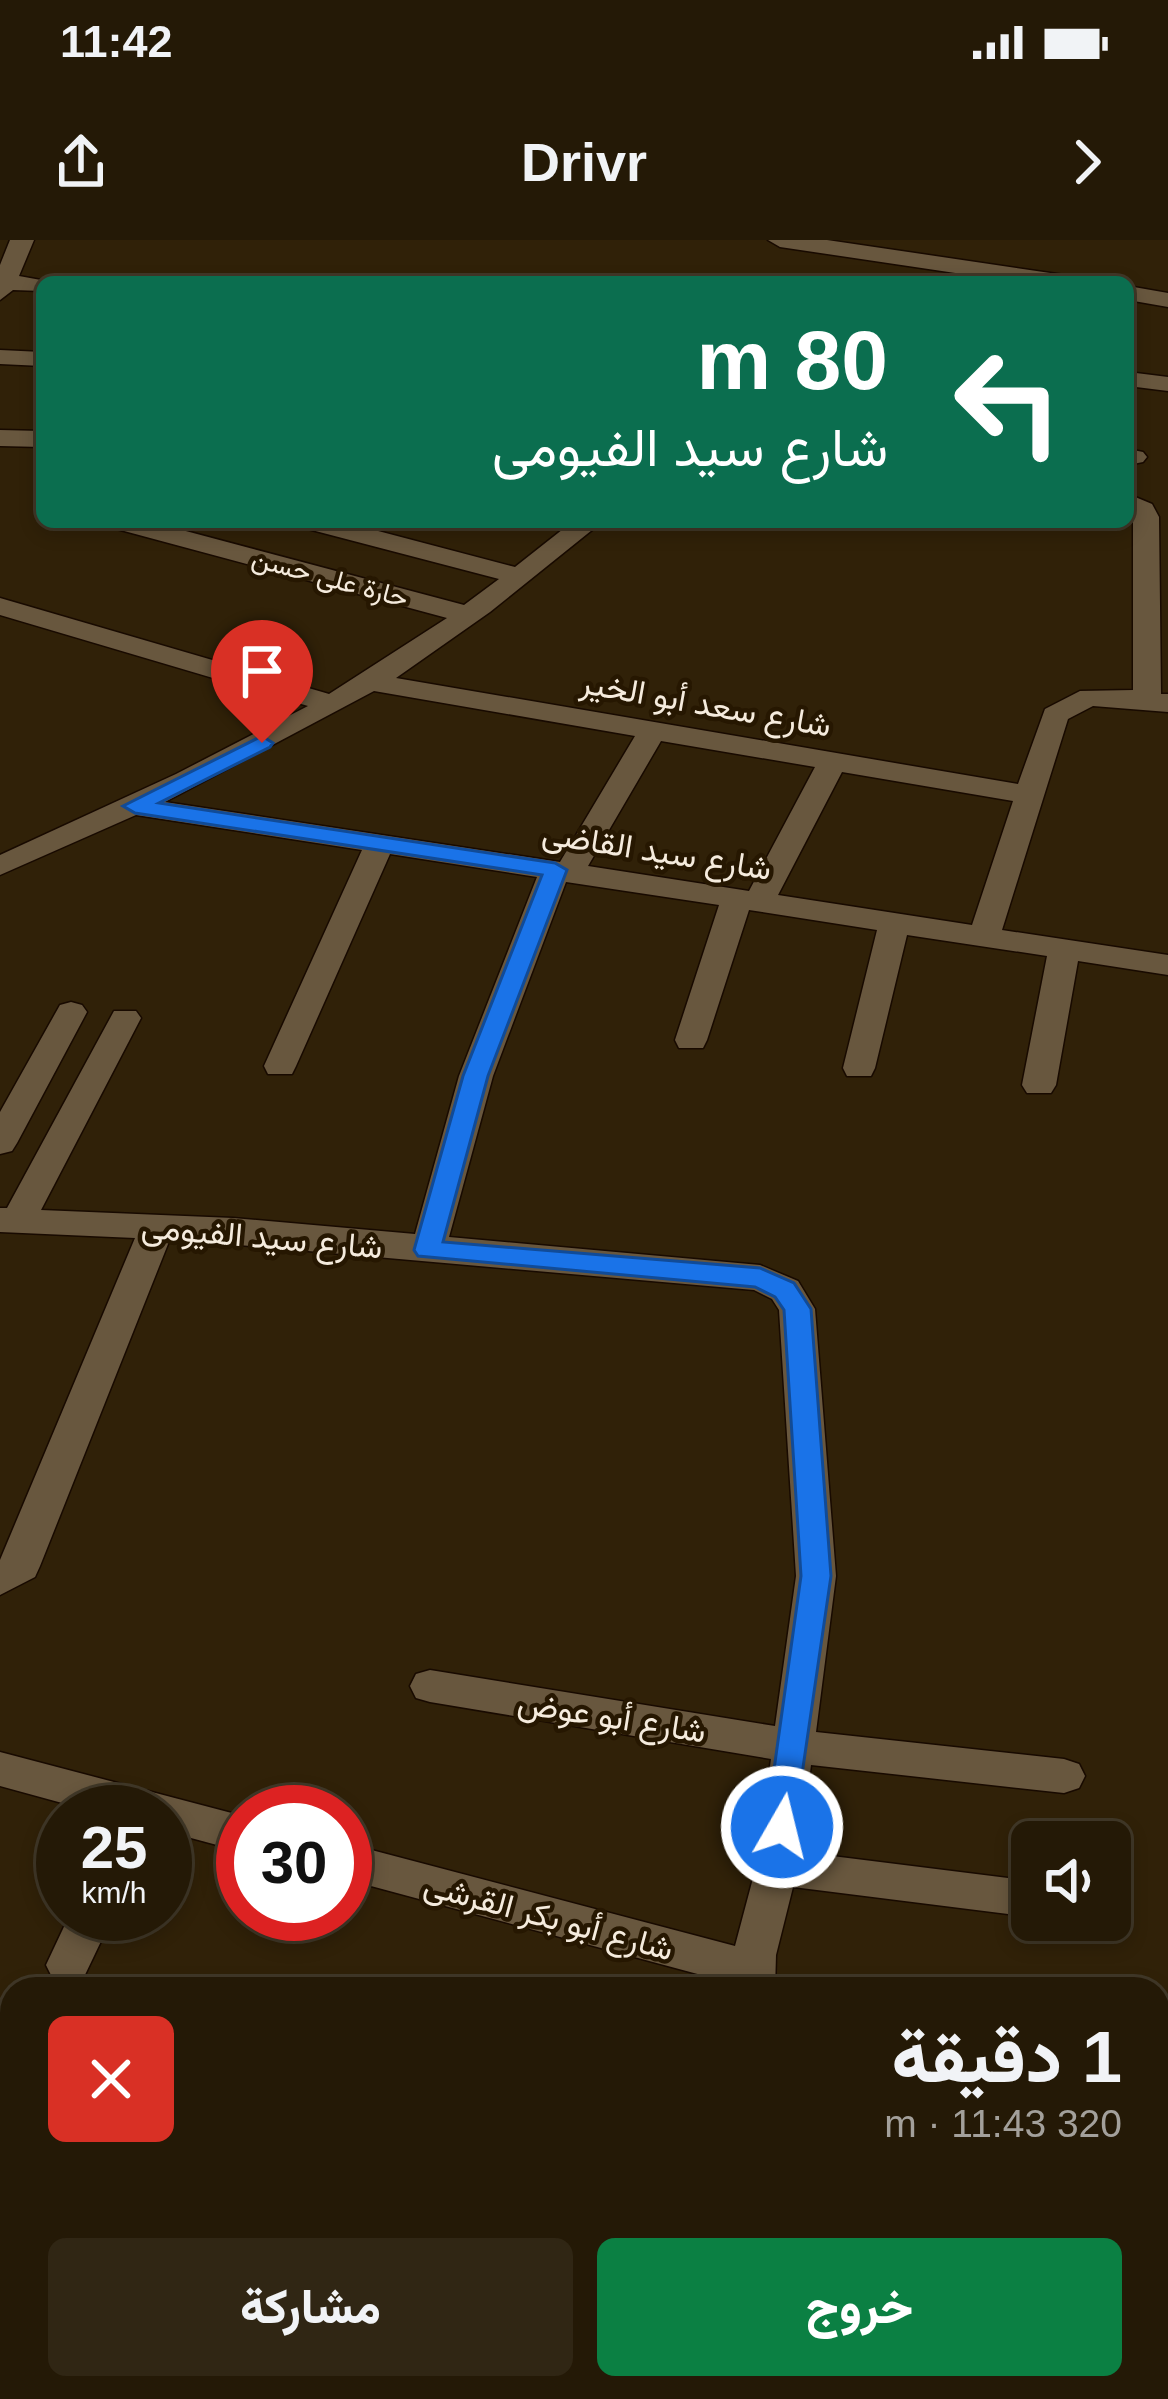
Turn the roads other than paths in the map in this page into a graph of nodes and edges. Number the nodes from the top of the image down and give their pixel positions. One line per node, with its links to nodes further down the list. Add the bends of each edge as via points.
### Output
1 (22, 240): 8 (street)
2 (952, 240): 4 (street)
3 (797, 241): 4 (street)
4 (926, 261): 5 (street); 6 (street)
5 (906, 276)
6 (1023, 276)
7 (36, 285): 8 (street)
8 (2, 288)
9 (1134, 294): 10 (street)
10 (1168, 300)
11 (0, 357): 12 (street)
12 (36, 358)
13 (1134, 380): 14 (street)
14 (1168, 384)
15 (0, 438): 16 (street)
16 (36, 439)
17 (1137, 509): 21 (street)
18 (144, 528): 24 (street, حارة على حسن)
19 (337, 528): 22 (street)
20 (581, 528): 22 (street)
21 (1156, 566): 26 (street)
22 (519, 576): 24 (street)
23 (0, 606): 27 (street)
24 (469, 615): 25 (street)
25 (370, 682): 27 (street); 28 (street, شارع سعد أبو الخير)
26 (1158, 702): 30 (street, via 1069,700 1055,715)
27 (332, 704): 31 (street)
28 (653, 730): 29 (street, شارع سعد أبو الخير); 34 (street)
29 (833, 761): 30 (street, شارع سعد أبو الخير); 35 (street)
30 (1029, 795): 37 (street)
31 (135, 806): 32 (street, شارع سيد القاضى); 33 (street)
32 (380, 843): 34 (street, شارع سيد القاضى); 43 (street)
33 (0, 866)
34 (562, 871): 35 (street, شارع سيد القاضى); 49 (street, via 476,1076)
35 (748, 900): 36 (street, شارع سيد القاضى); 42 (street)
36 (894, 923): 37 (street, شارع سيد القاضى); 44 (street)
37 (984, 937): 38 (street, شارع سيد القاضى)
38 (1064, 949): 39 (street, شارع سيد القاضى); 45 (street)
39 (1168, 965)
40 (70, 1012): 46 (street)
41 (125, 1018): 47 (street)
42 (691, 1040)
43 (280, 1066)
44 (860, 1068)
45 (1039, 1085)
46 (0, 1143)
47 (9, 1221): 48 (street, شارع سيد الفيومى)
48 (157, 1227): 49 (street, شارع سيد الفيومى); 50 (street, via 21,1566)
49 (428, 1250): 52 (street, شارع سيد الفيومى, via 760,1278 784,1290 797,1309 816,1576)
50 (0, 1580)
51 (430, 1686): 52 (street, شارع أبو عوض)
52 (794, 1746): 54 (street, شارع أبو عوض); 56 (street)
53 (0, 1769): 55 (street)
54 (1064, 1776)
55 (58, 1785)
56 (776, 1867): 58 (street); 62 (street)
57 (372, 1870): 61 (street, شارع أبو بكر القرشى)
58 (1011, 1895)
59 (79, 1941): 60 (street)
60 (68, 1965)
61 (743, 1977)
62 (754, 1977)

